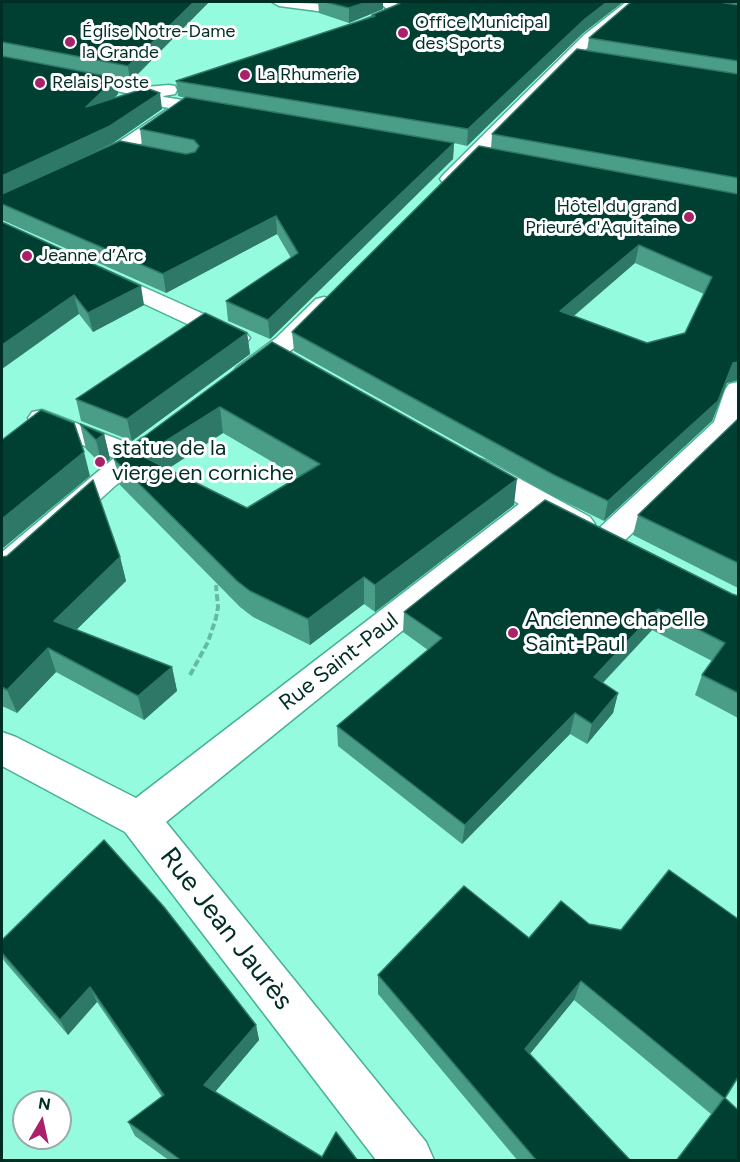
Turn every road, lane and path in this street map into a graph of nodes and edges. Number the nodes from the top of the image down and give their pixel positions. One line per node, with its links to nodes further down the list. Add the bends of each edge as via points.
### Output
1 (279, 2): 2 (street, via 325,8)
2 (356, 2)
3 (386, 2): 5 (street, via 395,8 389,16)
4 (634, 2): 12 (street, via 589,38 578,59)
5 (341, 33)
6 (2, 63): 7 (street, via 146,92 159,101)
7 (184, 96): 8 (street); 9 (street)
8 (242, 115)
9 (121, 149): 11 (street); 14 (street)
10 (451, 151): 12 (street)
11 (142, 153)
12 (474, 155): 13 (street); 15 (street)
13 (497, 159)
14 (76, 172)
15 (435, 194)
16 (77, 264): 18 (street)
17 (341, 287): 18 (street, via 285,343)
18 (264, 350): 19 (street); 20 (street)
19 (298, 366)
20 (226, 387)
21 (738, 390): 27 (street, via 727,425)
22 (42, 418): 24 (street)
23 (172, 429): 24 (street)
24 (135, 456): 29 (street)
25 (458, 456): 26 (street)
26 (539, 504): 27 (street); 33 (street, Rue Saint-Paul)
27 (607, 539): 28 (street)
28 (637, 554)
29 (2, 570)
30 (216, 585): 31 (path, via 216,618)
31 (190, 675)
32 (2, 748): 33 (street, Rue Jean Jaurès)
33 (139, 819): 34 (street, Rue Jean Jaurès)
34 (408, 1161)

